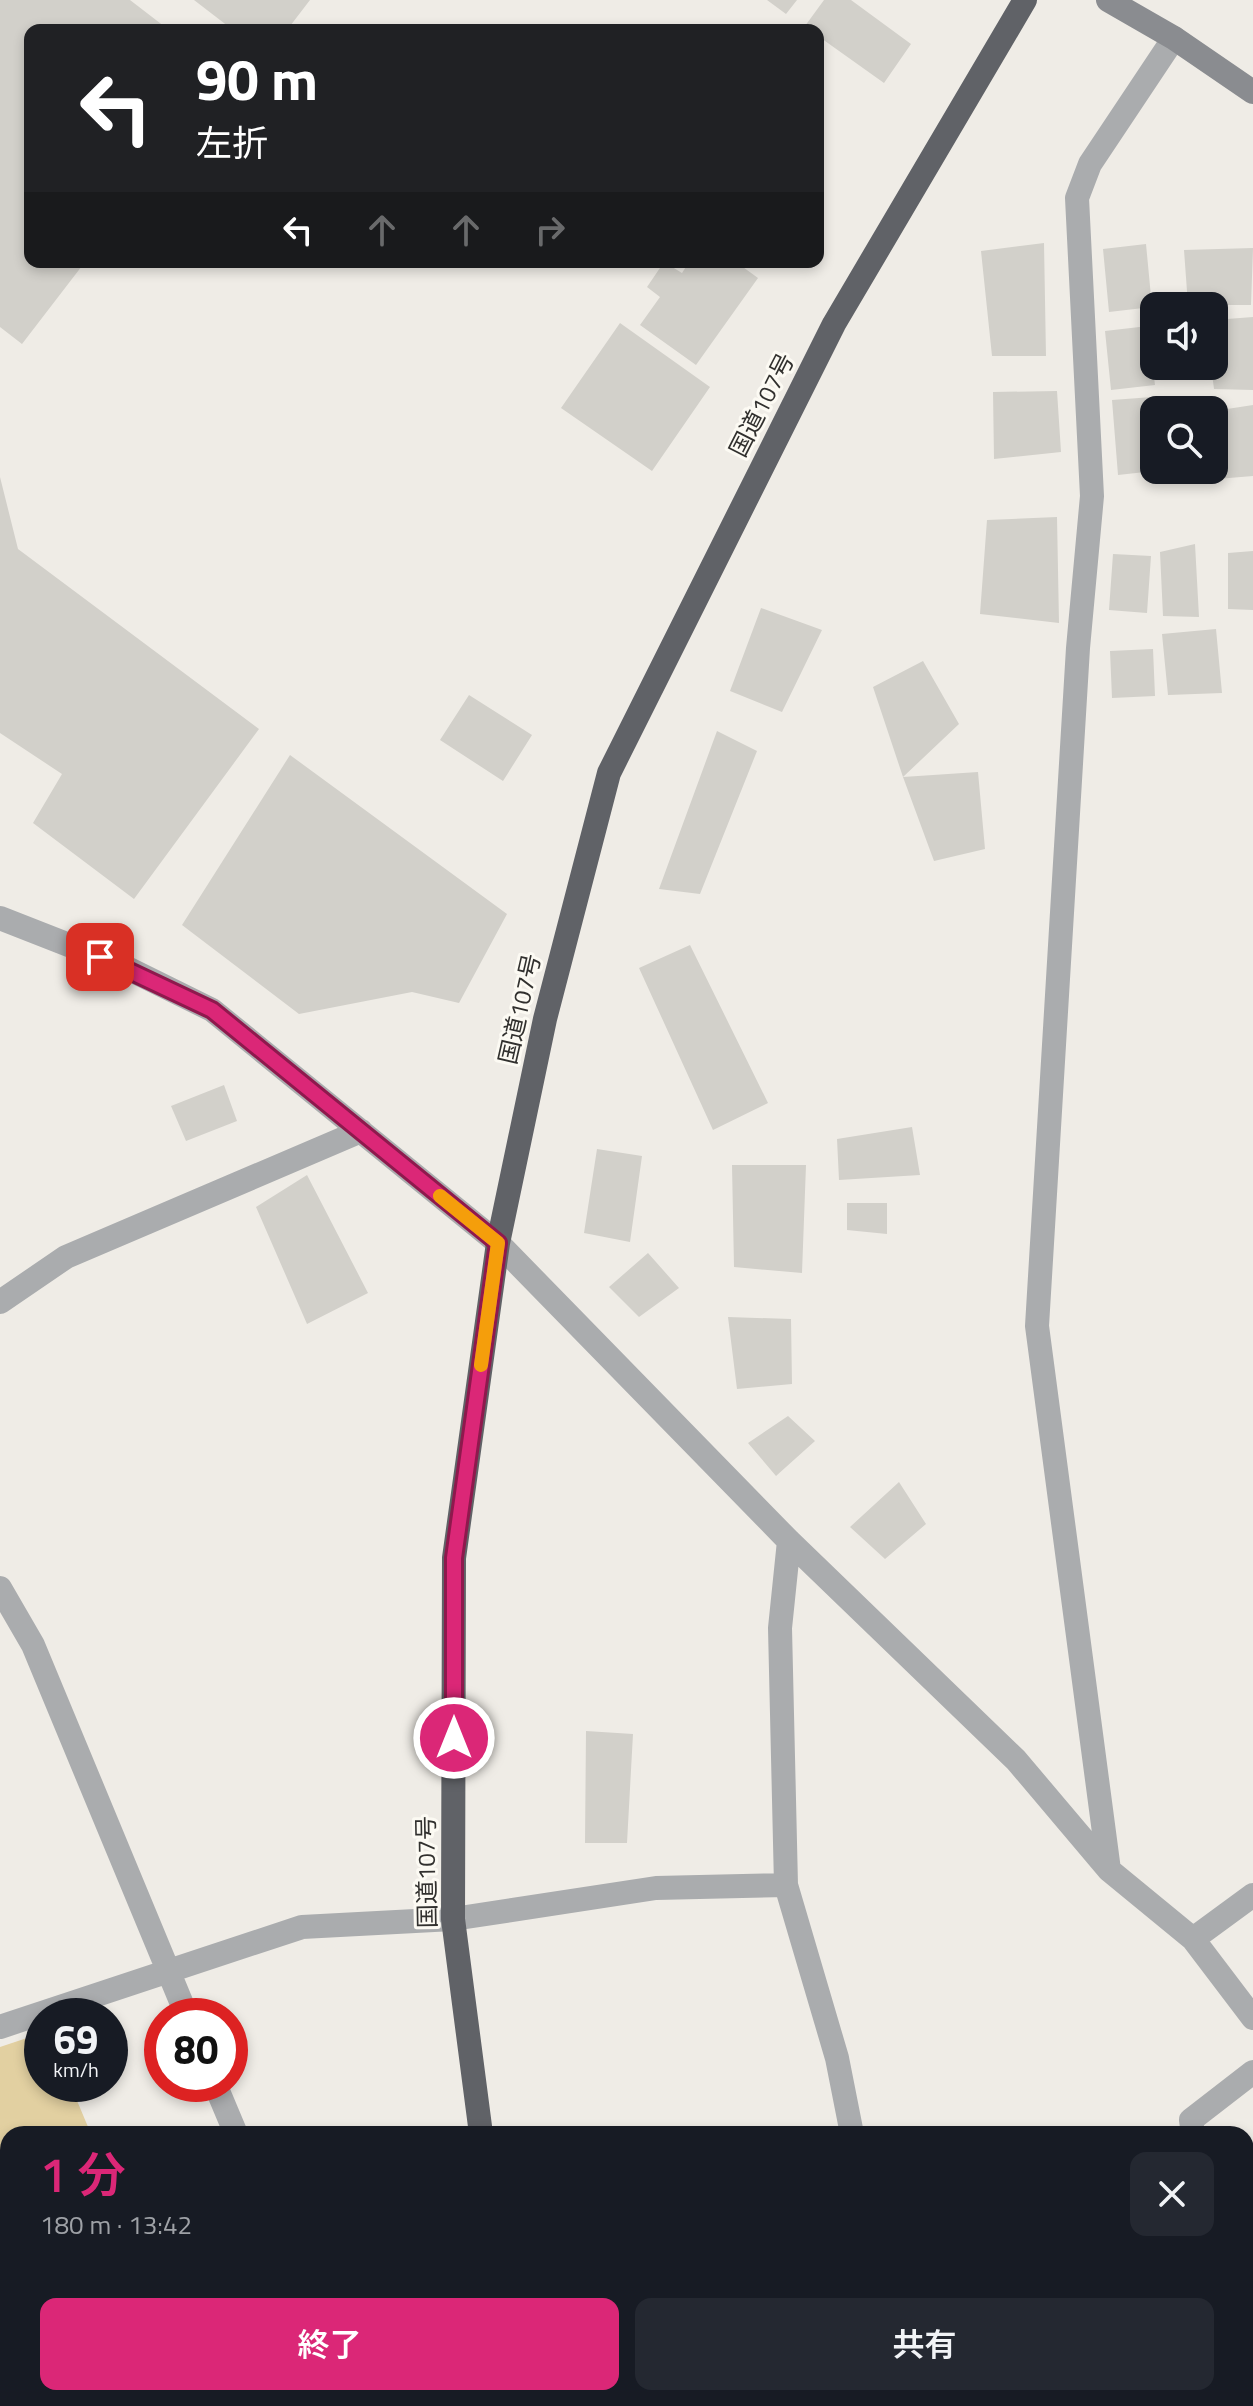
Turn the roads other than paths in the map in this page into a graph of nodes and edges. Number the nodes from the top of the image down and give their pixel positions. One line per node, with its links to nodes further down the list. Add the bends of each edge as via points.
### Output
1 (1025, 0): 7 (highway, 国道107号, via 834,324 609,773 545,1019)
2 (1108, 0): 3 (street)
3 (1174, 38): 4 (street); 11 (street, via 1090,164 1077,198 1092,496 1037,1326)
4 (1253, 92)
5 (0, 918): 6 (street, via 125,967 212,1010)
6 (361, 1131): 7 (street); 8 (street, via 66,1257)
7 (498, 1243): 9 (street); 14 (highway, 国道107号, via 454,1558)
8 (0, 1302)
9 (789, 1541): 11 (street, via 1016,1760); 12 (street, via 780,1628)
10 (0, 1588): 16 (street, via 33,1645)
11 (1109, 1870): 15 (street)
12 (786, 1885): 14 (street, via 656,1888); 24 (street, via 837,2058)
13 (1253, 1895): 15 (street)
14 (453, 1919): 16 (street, via 302,1927); 23 (highway, 国道107号)
15 (1193, 1939): 18 (street)
16 (169, 1973): 17 (street); 19 (street)
17 (179, 1998)
18 (1253, 2018)
19 (0, 2027)
20 (1253, 2072): 25 (street, via 1191,2120)
21 (223, 2102): 22 (street)
22 (233, 2126)
23 (480, 2126)
24 (850, 2126)
25 (1192, 2126)

